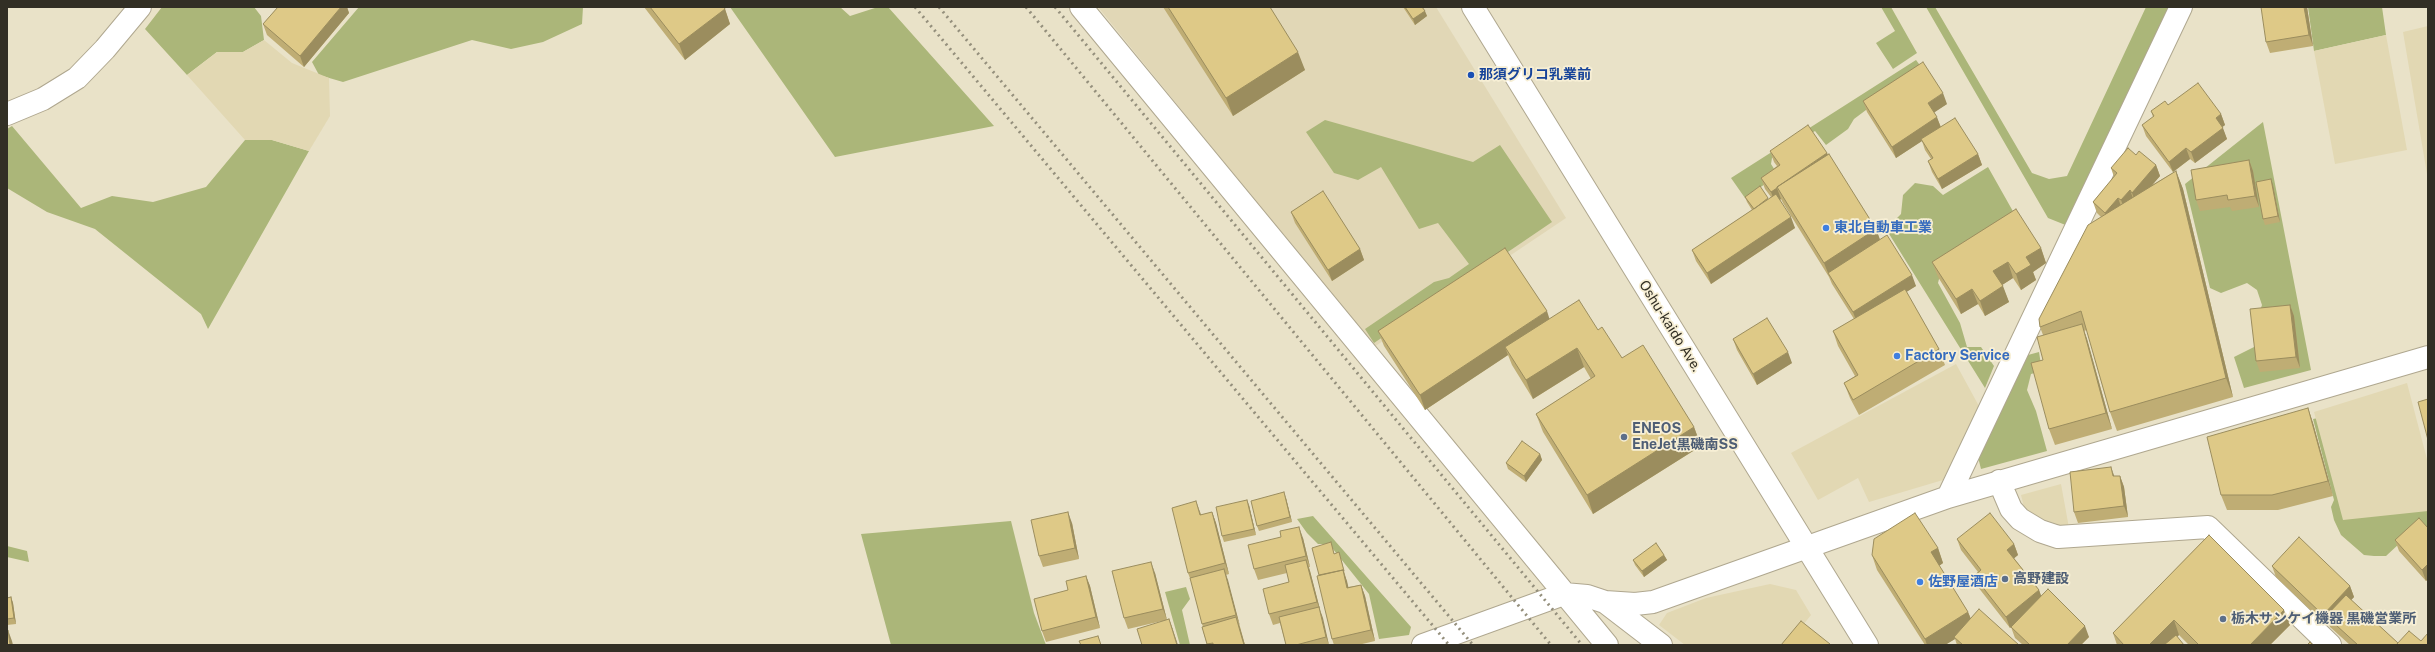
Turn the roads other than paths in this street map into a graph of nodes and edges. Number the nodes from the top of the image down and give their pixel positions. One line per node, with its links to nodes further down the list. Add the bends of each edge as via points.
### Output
1 (140, 7): 5 (street, via 77,78 43,99)
2 (1082, 7): 10 (street, via 1372,357)
3 (1473, 7): 9 (street, Oshu-kaido Ave.)
4 (2181, 7): 8 (street)
5 (7, 114)
6 (2428, 357): 7 (street, via 2081,460)
7 (1999, 481): 8 (street); 16 (street, via 2011,509 2020,519 2040,531 2058,537 2208,527)
8 (1948, 497): 9 (street)
9 (1805, 546): 11 (street, via 1653,602); 15 (street, Oshu-kaido Ave.)
10 (1564, 594): 11 (street, via 1587,596); 12 (street); 13 (street)
11 (1605, 602): 14 (street)
12 (1423, 645)
13 (1607, 645)
14 (1661, 645)
15 (1867, 645)
16 (2330, 645)

